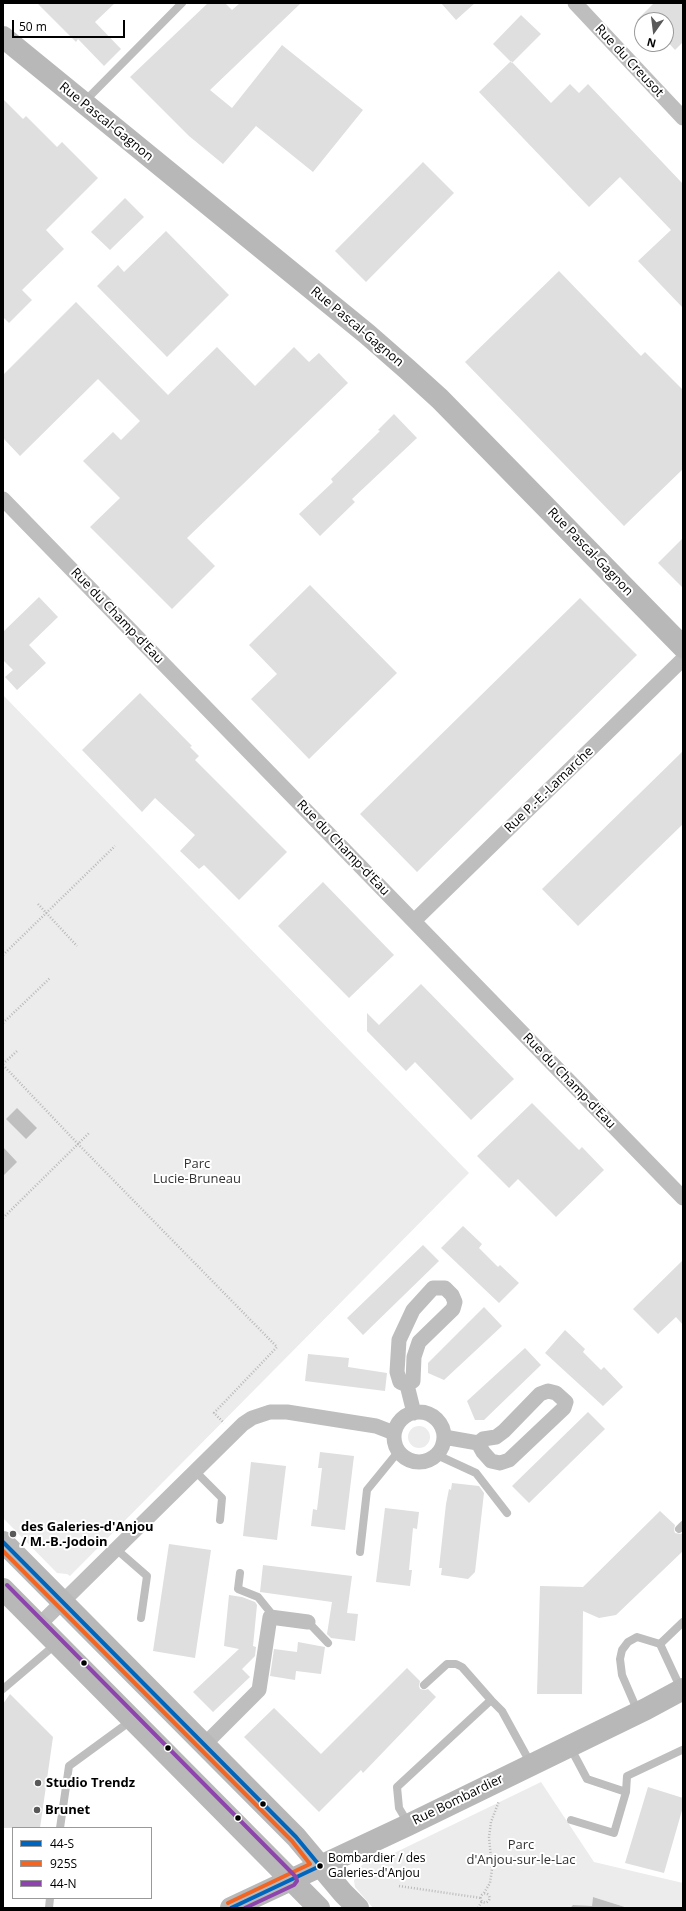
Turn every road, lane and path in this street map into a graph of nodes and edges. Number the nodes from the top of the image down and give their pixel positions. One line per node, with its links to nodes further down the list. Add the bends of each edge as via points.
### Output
1 (182, 3): 4 (lane)
2 (575, 3): 5 (street, Rue du Creusot)
3 (3, 37): 4 (street, Rue Pascal-Gagnon)
4 (83, 103): 7 (street, Rue Pascal-Gagnon, via 407,369 440,399)
5 (683, 118)
6 (3, 499): 12 (street, Rue du Champ-d'Eau)
7 (683, 647)
8 (683, 659): 12 (street, Rue P.-E.-Lamarche)
9 (115, 846): 11 (path)
10 (38, 904): 11 (path)
11 (46, 913): 13 (path); 14 (path)
12 (414, 921): 21 (street, Rue du Champ-d'Eau)
13 (77, 946)
14 (3, 955)
15 (50, 978): 16 (path)
16 (3, 1023)
17 (17, 1051): 18 (path)
18 (3, 1064): 20 (path)
19 (90, 1132): 20 (path)
20 (78, 1144): 22 (path); 26 (path, via 277,1347 214,1413)
21 (683, 1198)
22 (3, 1218)
23 (407, 1385): 23 (street, via 413,1382 414,1357 420,1342 453,1308 455,1302 445,1288 433,1288 413,1310 401,1335 397,1372 400,1382); 24 (street)
24 (414, 1412): 25 (street, via 398,1422); 27 (street, via 435,1418 443,1430)
25 (394, 1433): 26 (street, via 376,1426 277,1412 252,1418); 29 (street)
26 (234, 1434): 31 (street)
27 (444, 1438): 28 (street); 30 (street, via 443,1446)
28 (478, 1443): 28 (street, via 491,1460 500,1463 509,1460 564,1408 566,1402 556,1393 548,1391 540,1394 504,1431 496,1437 483,1439)
29 (398, 1452): 30 (street, via 409,1461 417,1463 425,1462); 36 (lane, via 367,1490)
30 (437, 1455): 32 (lane, via 476,1473)
31 (195, 1471): 33 (lane, via 222,1498); 35 (street)
32 (508, 1513)
33 (220, 1520)
34 (3, 1542): 39 (street)
35 (116, 1549): 39 (street); 40 (lane, via 146,1576)
36 (360, 1552)
37 (240, 1573): 41 (lane, via 238,1589 258,1596)
38 (3, 1589): 44 (street)
39 (62, 1602): 44 (street); 54 (street)
40 (141, 1618)
41 (275, 1618): 42 (street); 54 (street, via 270,1617 260,1690)
42 (308, 1622): 45 (lane)
43 (683, 1622): 47 (lane)
44 (38, 1626): 46 (street)
45 (328, 1643)
46 (56, 1644): 49 (lane); 53 (street)
47 (660, 1644): 50 (lane); 52 (lane, via 637,1637 628,1642 622,1650 622,1675)
48 (424, 1685): 51 (lane, via 447,1664 456,1664 462,1667)
49 (3, 1688)
50 (682, 1689): 52 (street, Rue Bombardier)
51 (491, 1700): 57 (lane, via 502,1711); 61 (lane, via 397,1787 399,1808)
52 (638, 1713): 55 (street, Rue Bombardier)
53 (132, 1720): 62 (lane, via 69,1766); 64 (street)
54 (204, 1745): 63 (street, via 296,1837)
55 (570, 1746): 57 (street, Rue Bombardier); 59 (lane, via 587,1780)
56 (682, 1750): 59 (lane, via 627,1776)
57 (531, 1765): 58 (street, Rue Bombardier)
58 (509, 1776): 61 (street, Rue Bombardier); 66 (path, via 491,1822 489,1837 492,1869 490,1883)
59 (626, 1792): 60 (lane, via 614,1833)
60 (571, 1820)
61 (408, 1825): 63 (street, Rue Bombardier)
62 (60, 1827)
63 (320, 1866): 64 (street, Rue Bombardier); 70 (street)
64 (291, 1880): 68 (street, Rue Bombardier); 69 (street)
65 (400, 1886): 67 (path)
66 (484, 1893): 67 (path); 67 (path, via 489,1894 490,1899 487,1902)
67 (481, 1899): 71 (path)
68 (232, 1908)
69 (319, 1908)
70 (358, 1908)
71 (478, 1908)

